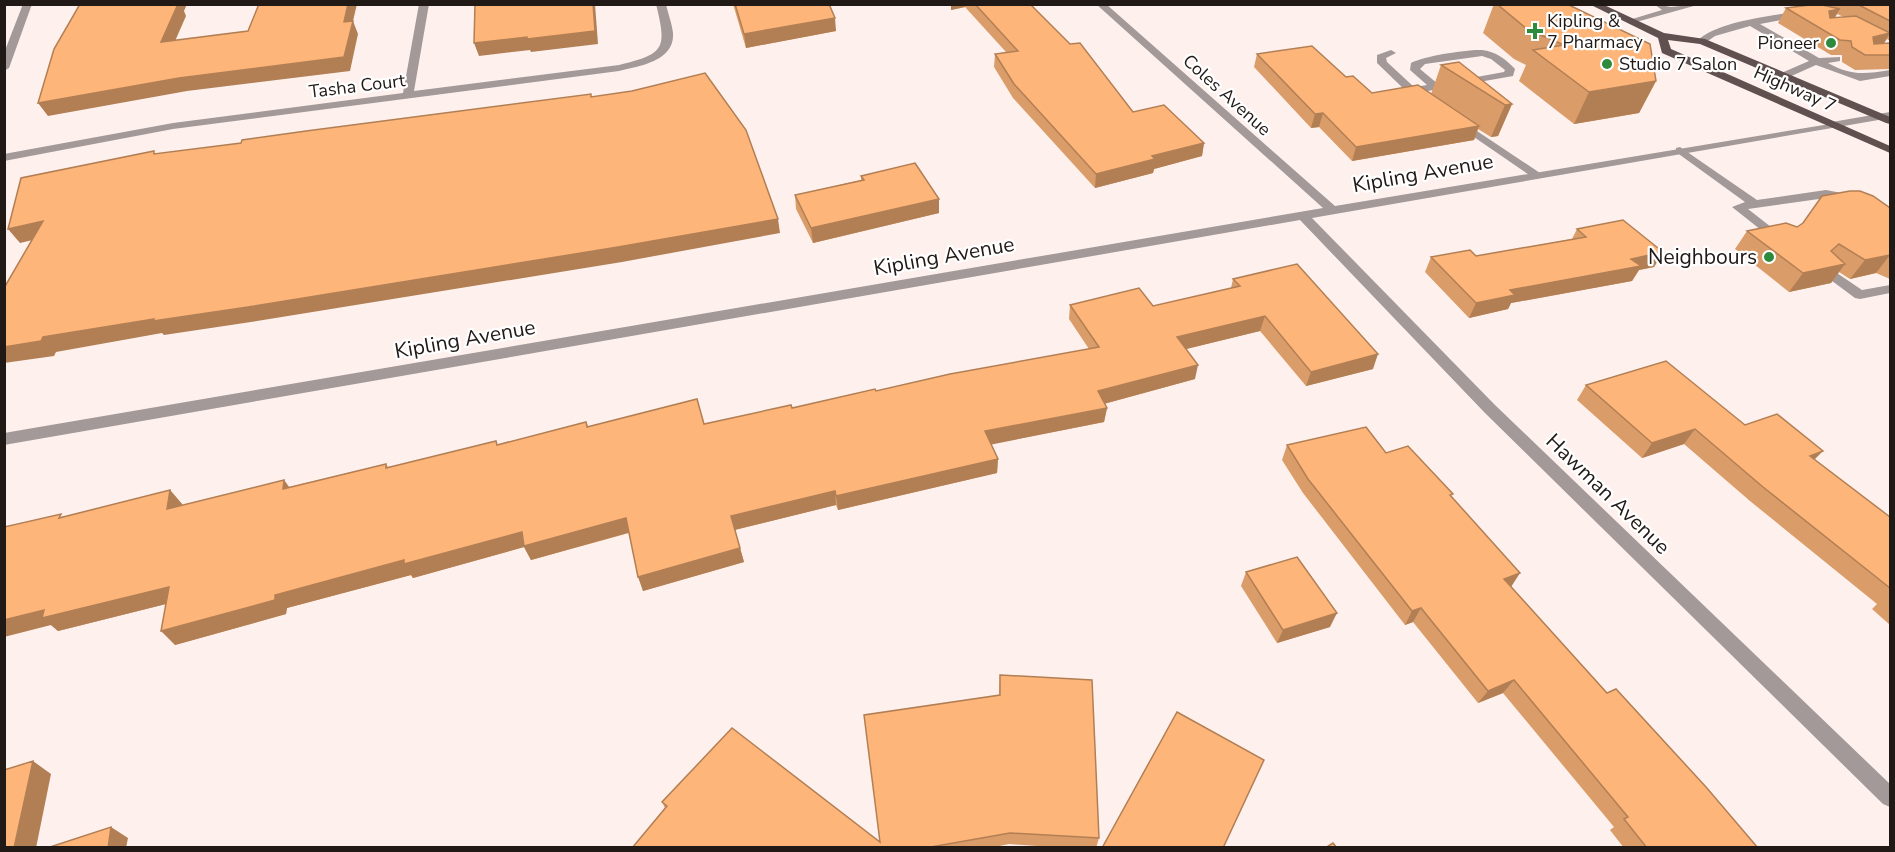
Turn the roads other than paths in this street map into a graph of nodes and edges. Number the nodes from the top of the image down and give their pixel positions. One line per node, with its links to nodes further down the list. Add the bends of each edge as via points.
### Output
1 (28, 4): 19 (street)
2 (424, 4): 24 (street)
3 (661, 4): 24 (street, Tasha Court, via 669,38 664,49 645,62)
4 (1100, 4): 35 (street, Coles Avenue)
5 (1593, 4): 10 (main road, Highway 7)
6 (1658, 4): 8 (street)
7 (1697, 4): 8 (street)
8 (1670, 10): 10 (street)
9 (1813, 12): 11 (street)
10 (1632, 22): 13 (main road, Highway 7)
11 (1751, 23): 14 (street); 15 (street, via 1712,34)
12 (1796, 34): 14 (street)
13 (1662, 36): 15 (main road, Highway 7); 28 (main road, Highway 7, via 1666,51)
14 (1776, 37): 18 (street)
15 (1702, 41): 21 (main road, Highway 7)
16 (1391, 53): 23 (street, via 1381,57 1382,63)
17 (1836, 59): 18 (street)
18 (1817, 61): 20 (street, via 1860,78); 21 (street)
19 (4, 68)
20 (1890, 73)
21 (1783, 76): 27 (main road, Highway 7)
22 (1436, 87): 22 (street, via 1502,76 1509,74 1510,69 1482,53 1415,64 1415,70); 23 (street)
23 (1412, 91): 25 (street)
24 (408, 96): 31 (street, Tasha Court, via 173,126)
25 (1431, 103)
26 (1450, 116): 32 (street)
27 (1887, 118): 28 (street, Kipling Avenue)
28 (1832, 124): 29 (street, Kipling Avenue); 30 (main road, Highway 7)
29 (1680, 150): 32 (street, Kipling Avenue); 34 (street)
30 (1890, 150)
31 (4, 158)
32 (1536, 175): 35 (street, Kipling Avenue)
33 (1860, 202): 34 (street, via 1826,194)
34 (1755, 204): 37 (street, via 1738,207)
35 (1332, 210): 36 (street, Kipling Avenue)
36 (1302, 215): 40 (street, Kipling Avenue); 41 (street, Hawman Avenue, via 1490,409)
37 (1782, 240)
38 (1825, 269): 39 (street, via 1860,295)
39 (1890, 289)
40 (4, 439)
41 (1890, 797)

